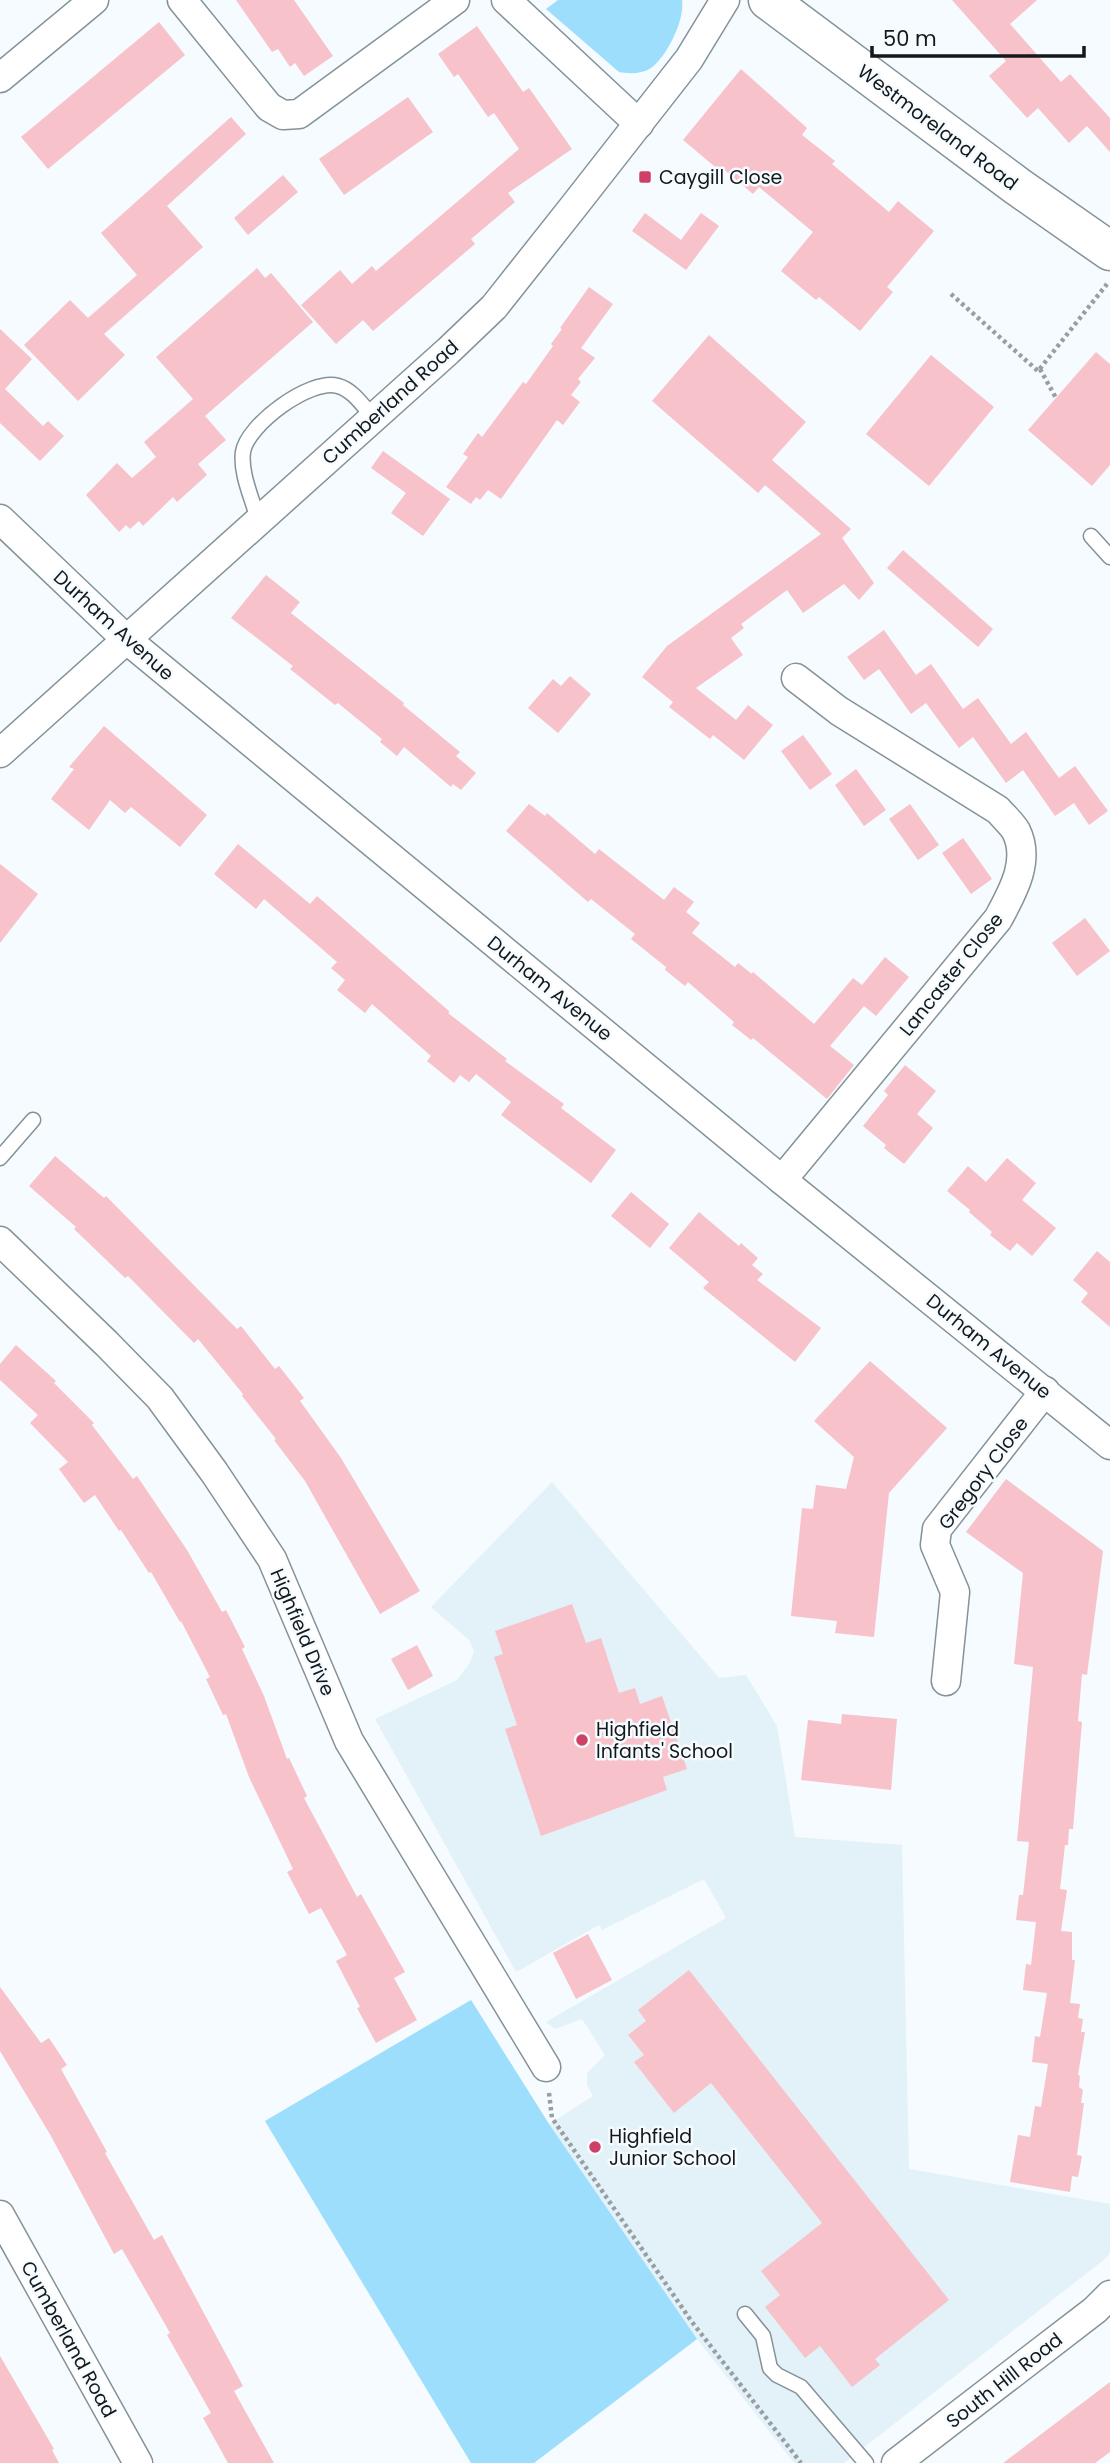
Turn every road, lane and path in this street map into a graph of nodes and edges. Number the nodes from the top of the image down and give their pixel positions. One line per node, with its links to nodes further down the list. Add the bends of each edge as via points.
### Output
1 (94, 0): 7 (street)
2 (182, 0): 3 (street, via 270,107 283,115 299,114)
3 (455, 0)
4 (506, 0): 8 (street)
5 (725, 0): 8 (street, Cumberland Road, via 689,59)
6 (785, 4): 9 (main road, Westmoreland Road, via 1017,186)
7 (0, 78)
8 (639, 124): 14 (street, Cumberland Road, via 494,307)
9 (1110, 251)
10 (1110, 281): 12 (path)
11 (951, 294): 12 (path)
12 (1040, 369): 13 (path)
13 (1056, 398)
14 (373, 417): 16 (street, Cumberland Road); 16 (lane, via 354,395 329,384 311,388 259,424 247,440 243,460)
15 (0, 519): 19 (street, Durham Avenue)
16 (258, 520): 19 (street, Cumberland Road)
17 (1091, 536): 18 (lane)
18 (1110, 557)
19 (126, 639): 21 (street, Cumberland Road); 24 (street, Durham Avenue)
20 (796, 678): 24 (street, Lancaster Close, via 839,712 998,810 1016,831 1022,857 1019,875 998,919)
21 (0, 754)
22 (33, 1120): 23 (lane)
23 (0, 1158)
24 (782, 1180): 26 (street, Durham Avenue)
25 (0, 1241): 29 (street, Highfield Drive, via 160,1398 214,1472 271,1559 349,1741)
26 (1045, 1391): 27 (street, Durham Avenue); 28 (street, Gregory Close, via 937,1529 934,1545 955,1592)
27 (1110, 1444)
28 (946, 1681)
29 (547, 2067): 34 (path, via 552,2118 692,2322)
30 (0, 2215): 33 (street, Cumberland Road)
31 (1110, 2295): 36 (street, South Hill Road)
32 (745, 2314): 35 (lane, via 764,2336 770,2368 801,2387)
33 (138, 2463)
34 (801, 2463)
35 (866, 2463)
36 (896, 2463)

